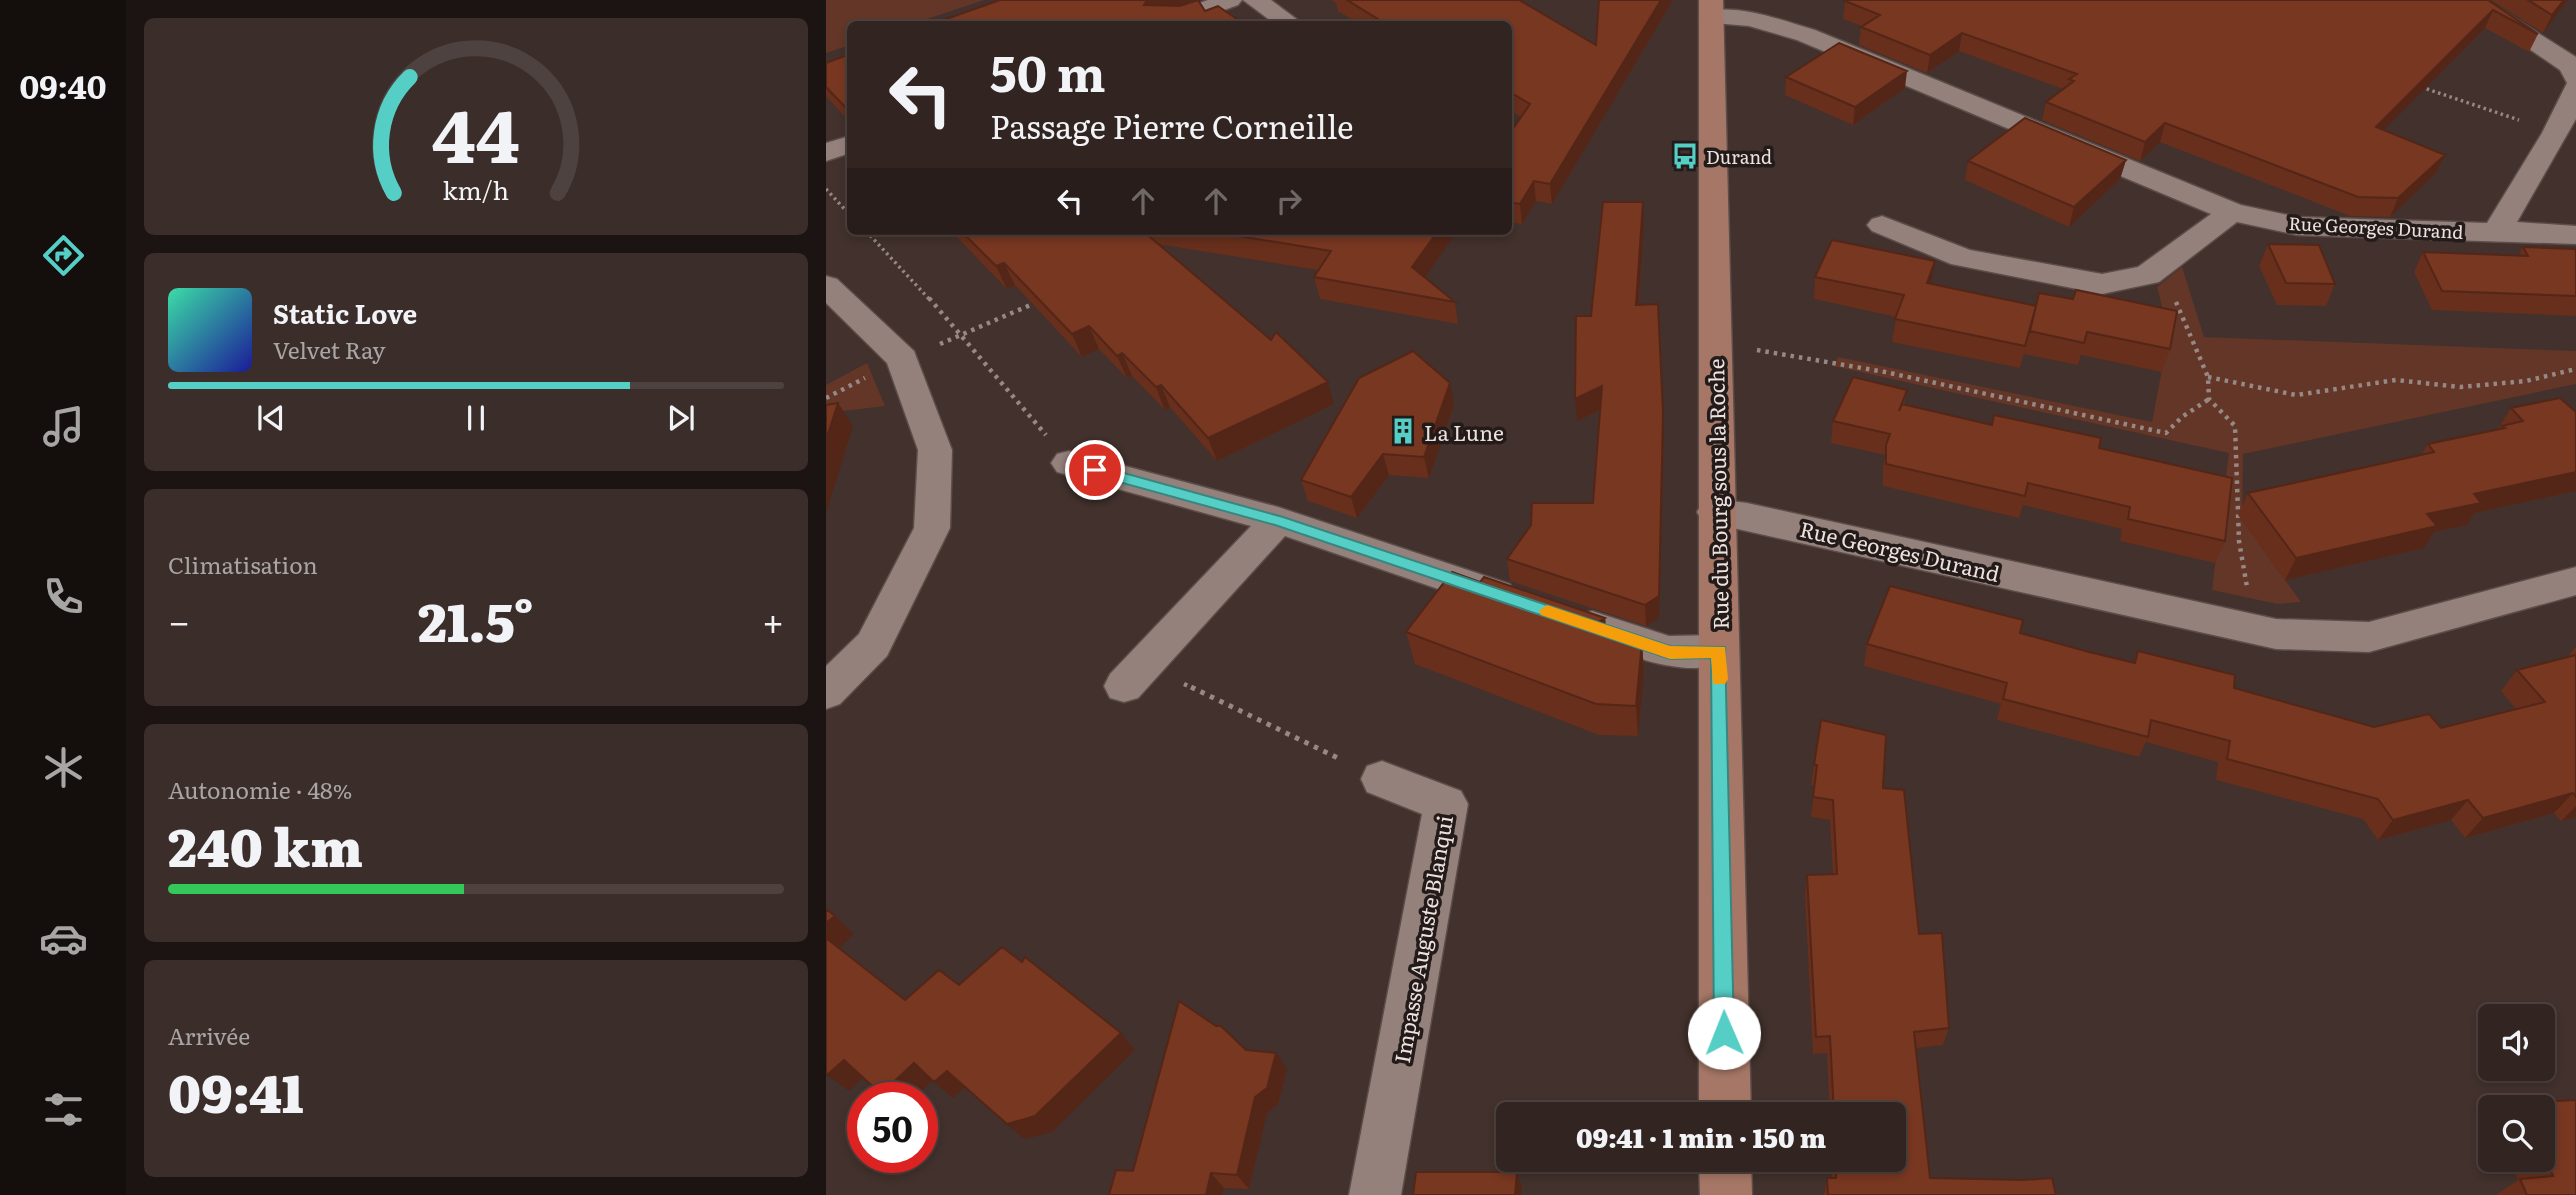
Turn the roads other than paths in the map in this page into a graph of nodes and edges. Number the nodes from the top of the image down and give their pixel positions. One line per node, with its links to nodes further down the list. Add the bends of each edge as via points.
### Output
1 (1230, 0): 5 (street)
2 (1255, 0): 6 (street)
3 (2470, 0): 7 (street, via 2572,66)
4 (1711, 8): 11 (street, Rue Georges Durand, via 1806,35); 17 (main road, Rue du Bourg sous la Roche)
5 (1173, 21)
6 (1286, 21)
7 (2576, 78)
8 (2576, 89): 13 (street, via 2556,133 2501,222)
9 (847, 145): 10 (street)
10 (826, 153)
11 (2232, 212): 12 (street, via 2148,275 2102,284 1962,258); 13 (street, Rue Georges Durand, via 2297,226)
12 (1882, 225)
13 (2502, 234): 14 (street, Rue Georges Durand)
14 (2576, 235)
15 (826, 286): 24 (street, via 902,359 935,450 932,528 873,645)
16 (1069, 463): 18 (street)
17 (1716, 512): 19 (street, Rue Georges Durand, via 2276,634 2369,637); 22 (main road, Rue du Bourg sous la Roche)
18 (1278, 520): 20 (street); 23 (street)
19 (2576, 581)
20 (1526, 604)
21 (1565, 617): 22 (street, via 1670,652)
22 (1719, 651): 26 (main road, Rue du Bourg sous la Roche)
23 (1134, 676)
24 (826, 692)
25 (1382, 779): 28 (street, Impasse Auguste Blanqui, via 1447,804)
26 (1725, 1102)
27 (1725, 1172): 29 (main road)
28 (1375, 1195)
29 (1726, 1195)

